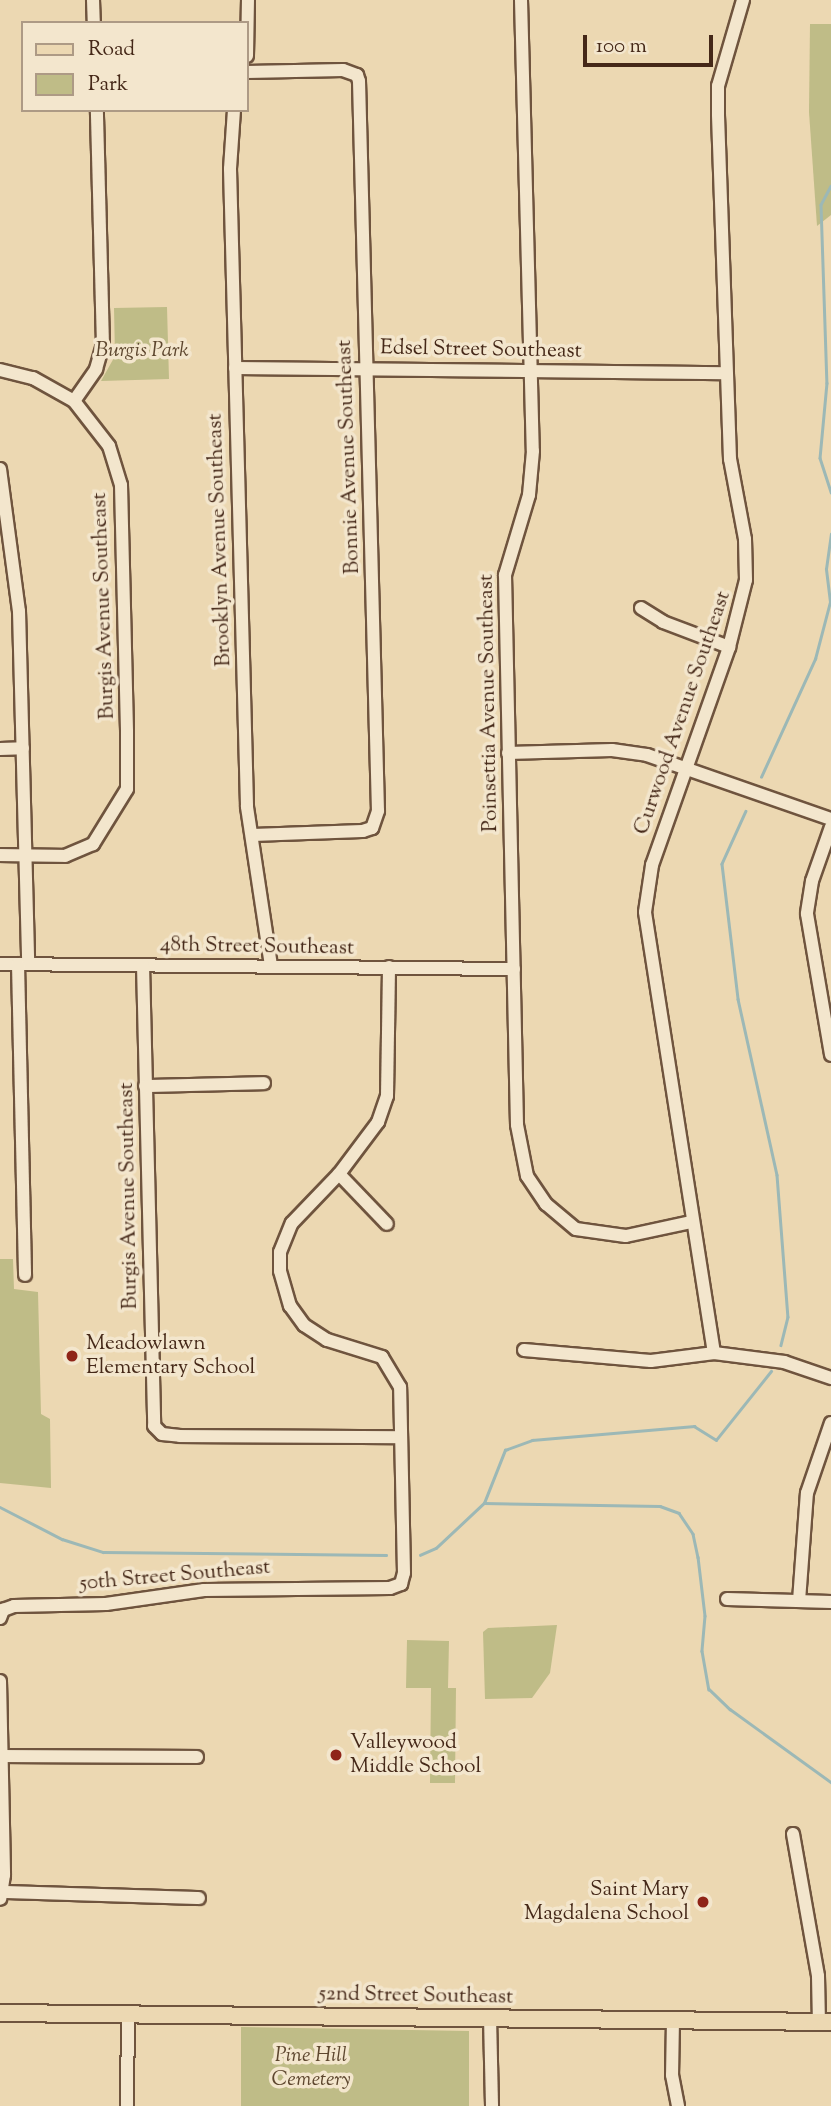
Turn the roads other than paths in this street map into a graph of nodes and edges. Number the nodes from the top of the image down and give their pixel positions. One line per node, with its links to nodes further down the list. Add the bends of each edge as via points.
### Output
1 (93, 0): 5 (street)
2 (248, 0): 6 (street)
3 (520, 0): 13 (street, Poinsettia Avenue Southeast)
4 (743, 0): 14 (street, Curwood Avenue Southeast, via 718,86)
5 (94, 21)
6 (248, 21)
7 (248, 72): 11 (street, Bonnie Avenue Southeast, via 343,70 357,75)
8 (97, 112): 15 (street, via 103,345 96,369)
9 (234, 112): 10 (street, Brooklyn Avenue Southeast, via 230,169)
10 (234, 368): 11 (street, Edsel Street Southeast); 25 (street, Brooklyn Avenue Southeast, via 247,807)
11 (365, 368): 13 (street, Edsel Street Southeast); 25 (street, Bonnie Avenue Southeast, via 376,822 363,831)
12 (0, 370): 15 (street, via 33,378)
13 (531, 371): 14 (street, Edsel Street Southeast); 21 (street, Poinsettia Avenue Southeast, via 531,479 505,575)
14 (726, 373): 18 (street, Curwood Avenue Southeast, via 730,459 747,558 742,607)
15 (74, 401): 27 (street, Burgis Avenue Southeast, via 108,446 121,485 127,789 93,844 65,856)
16 (0, 469): 19 (street, via 19,611)
17 (641, 608): 18 (street, via 663,622)
18 (729, 648): 22 (street, Curwood Avenue Southeast)
19 (23, 748): 20 (street); 27 (street)
20 (0, 749)
21 (508, 753): 22 (street, via 612,750); 33 (street, Poinsettia Avenue Southeast)
22 (686, 767): 23 (street); 38 (street, Curwood Avenue Southeast, via 652,865 645,912)
23 (831, 819)
24 (831, 827): 34 (street, via 812,881 807,914)
25 (252, 835): 31 (street, Brooklyn Avenue Southeast)
26 (0, 855): 27 (street, Burgis Avenue Southeast)
27 (26, 855): 29 (street)
28 (0, 964): 29 (street, 48th Street Southeast)
29 (23, 964): 30 (street, 48th Street Southeast); 40 (street)
30 (143, 965): 31 (street, 48th Street Southeast); 36 (street, Burgis Avenue Southeast)
31 (271, 966): 32 (street, 48th Street Southeast)
32 (389, 967): 33 (street, 48th Street Southeast); 37 (street, via 387,1096 378,1122)
33 (514, 969): 38 (street, Poinsettia Avenue Southeast, via 517,1125 527,1176 546,1204 576,1229 609,1236)
34 (831, 1055)
35 (264, 1083): 36 (street)
36 (145, 1086): 45 (street, Burgis Avenue Southeast, via 154,1426 162,1434 180,1436)
37 (339, 1174): 39 (street); 45 (street, via 292,1223 280,1252 283,1289 304,1325 327,1340 382,1357 392,1368 400,1387)
38 (691, 1222): 42 (street, Curwood Avenue Southeast)
39 (387, 1224)
40 (25, 1275)
41 (524, 1350): 42 (street, via 651,1361)
42 (714, 1353): 43 (street, via 783,1362)
43 (831, 1378)
44 (831, 1423): 47 (street, via 807,1493)
45 (401, 1437): 49 (street, 50th Street Southeast, via 401,1584 390,1588 204,1590 106,1604 14,1606 3,1610)
46 (726, 1600): 47 (street)
47 (799, 1601): 48 (street)
48 (831, 1602)
49 (0, 1618)
50 (0, 1681): 51 (street)
51 (2, 1756): 52 (street); 54 (street)
52 (197, 1756)
53 (793, 1834): 60 (street)
54 (2, 1895): 55 (street)
55 (199, 1898)
56 (0, 2013): 57 (main road, 52nd Street Southeast)
57 (128, 2015): 58 (main road, 52nd Street Southeast); 61 (street)
58 (490, 2017): 59 (main road, 52nd Street Southeast); 62 (street)
59 (673, 2020): 60 (main road, 52nd Street Southeast); 63 (street, via 671,2075)
60 (825, 2022)
61 (127, 2106)
62 (492, 2106)
63 (678, 2106)

